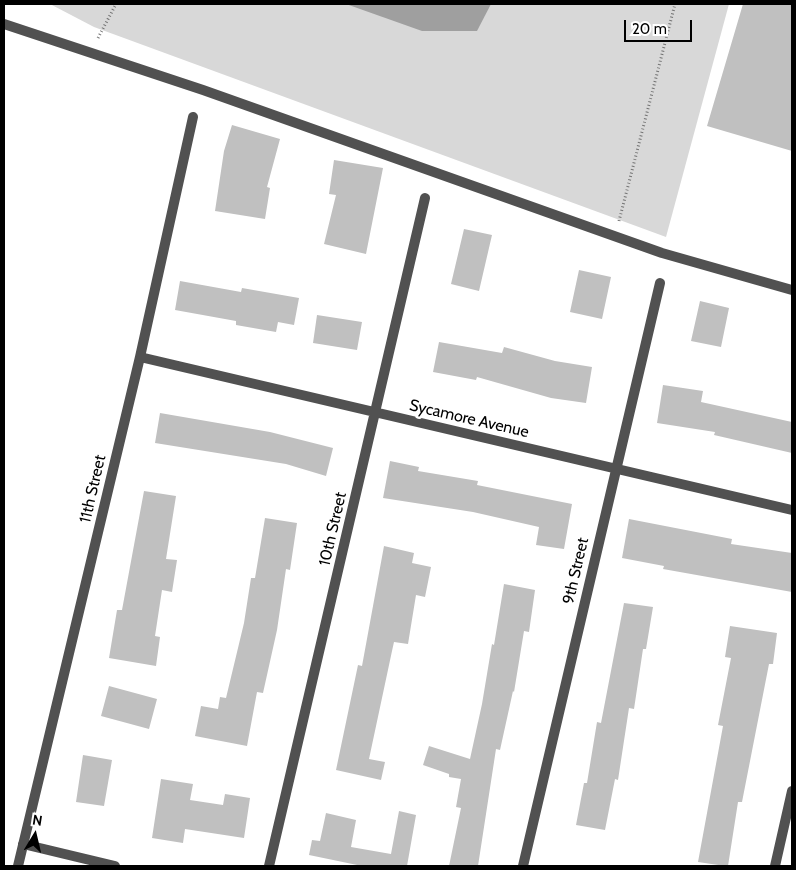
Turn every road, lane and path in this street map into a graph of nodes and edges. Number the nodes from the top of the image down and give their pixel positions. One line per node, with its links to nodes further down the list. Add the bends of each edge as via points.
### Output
1 (116, 4): 4 (path)
2 (674, 4): 7 (path)
3 (4, 24): 4 (street)
4 (90, 52): 7 (street)
5 (193, 117): 10 (street, 11th Street)
6 (425, 198): 11 (street, 10th Street)
7 (615, 236): 9 (street, via 662,253)
8 (660, 283): 12 (street, 9th Street)
9 (792, 290)
10 (140, 357): 11 (street, Sycamore Avenue); 15 (street, 11th Street)
11 (375, 412): 12 (street, Sycamore Avenue); 18 (street, 10th Street)
12 (616, 468): 13 (street, Sycamore Avenue); 19 (street, 9th Street)
13 (792, 510)
14 (792, 791): 20 (street)
15 (23, 844): 16 (street, 11th Street); 17 (street)
16 (18, 866)
17 (115, 866)
18 (269, 866)
19 (522, 866)
20 (774, 866)

